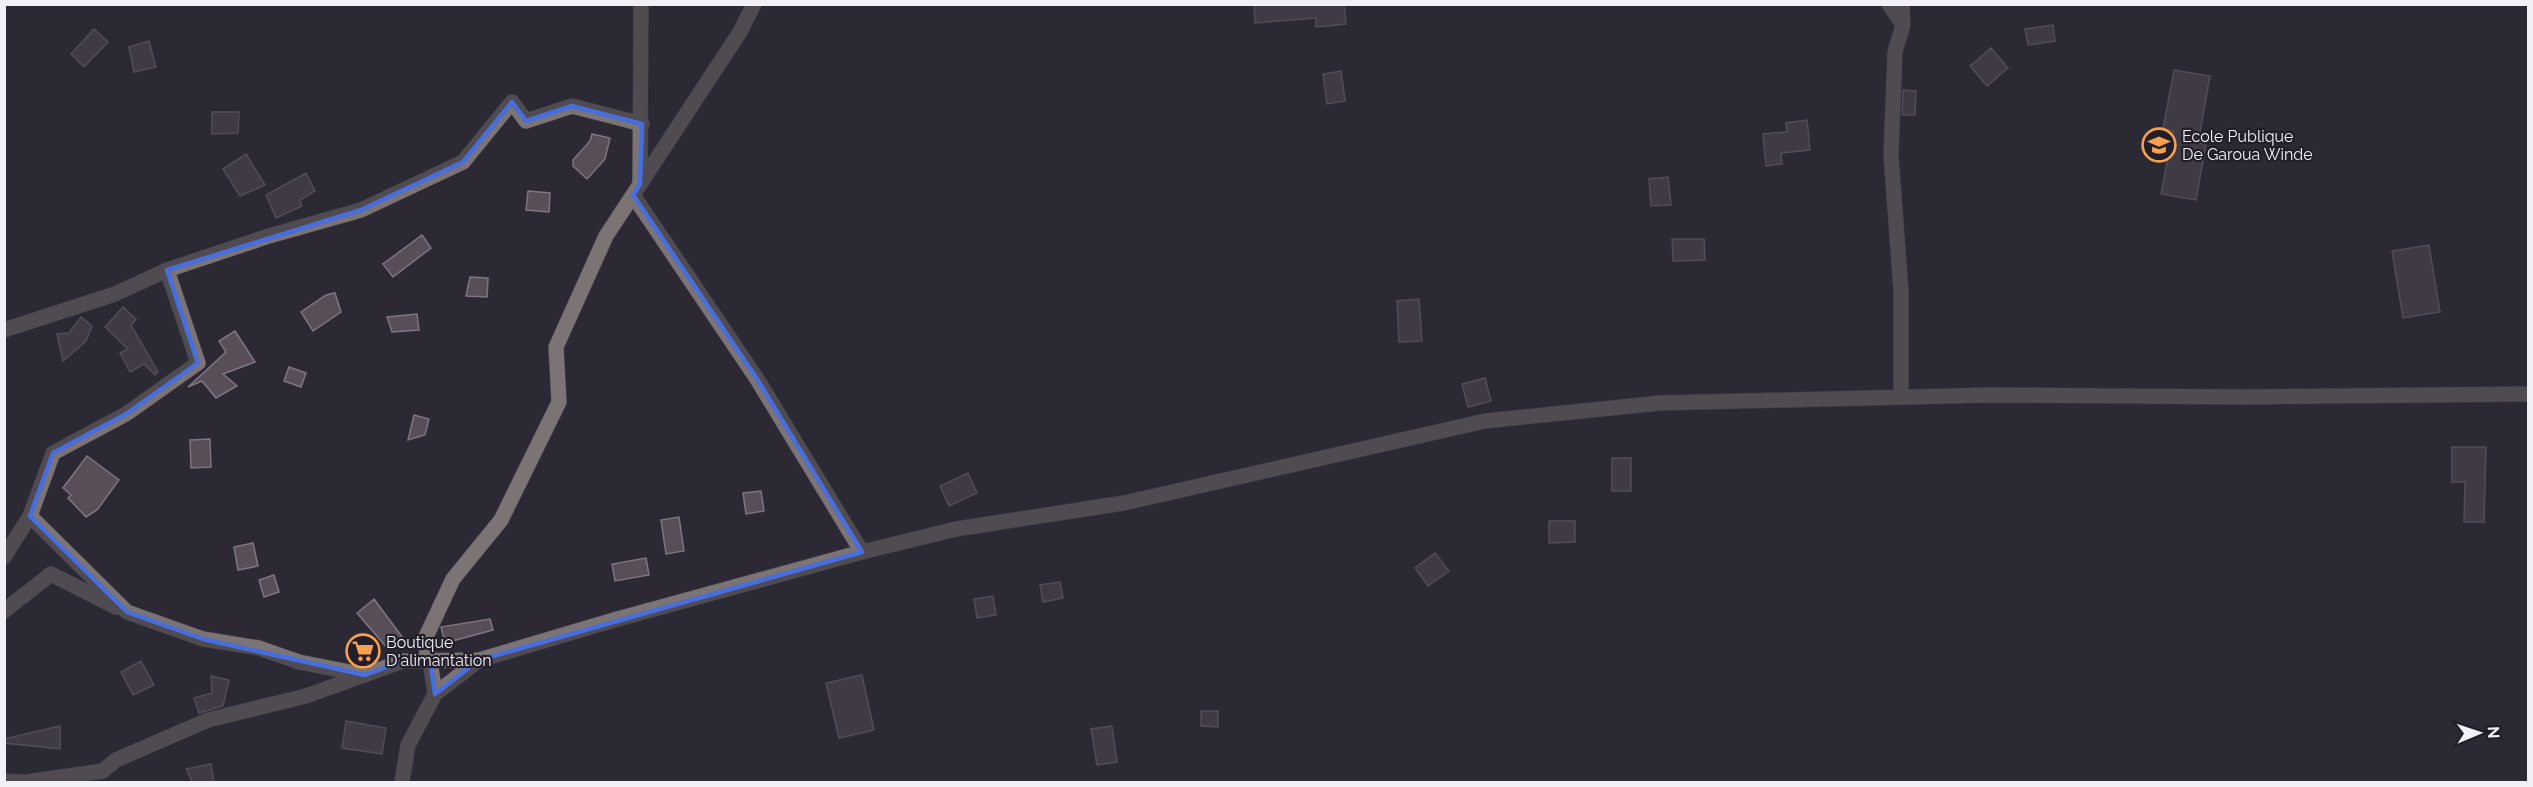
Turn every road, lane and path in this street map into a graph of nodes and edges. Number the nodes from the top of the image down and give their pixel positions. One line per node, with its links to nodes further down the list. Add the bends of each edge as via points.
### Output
1 (641, 4): 6 (street)
2 (754, 4): 7 (street, via 740,32)
3 (1889, 4): 5 (street)
4 (1902, 4): 5 (street)
5 (1903, 26): 11 (street, via 1895,52 1891,156 1901,291)
6 (642, 124): 7 (street); 8 (street, via 572,106 526,121 512,102 463,162 361,210)
7 (637, 189): 13 (street); 18 (street, via 606,236 556,347 559,402 501,519 453,579 424,641)
8 (167, 270): 9 (street, via 115,294); 12 (street, via 198,363 126,414 53,453)
9 (4, 330)
10 (2529, 394): 11 (street)
11 (1901, 397): 13 (street, via 1660,403 1485,421 1205,486 956,529)
12 (30, 516): 14 (street); 16 (street)
13 (862, 552): 17 (street)
14 (4, 557)
15 (4, 611): 16 (street, via 51,574)
16 (127, 612): 19 (street, via 203,639 260,648 299,662)
17 (479, 660): 18 (street); 20 (street)
18 (430, 661): 19 (street, via 403,661); 20 (street)
19 (365, 675): 22 (street, via 306,696 208,720 116,760 102,771)
20 (435, 694): 23 (street, via 408,745)
21 (4, 781): 22 (street)
22 (29, 782)
23 (402, 783)

